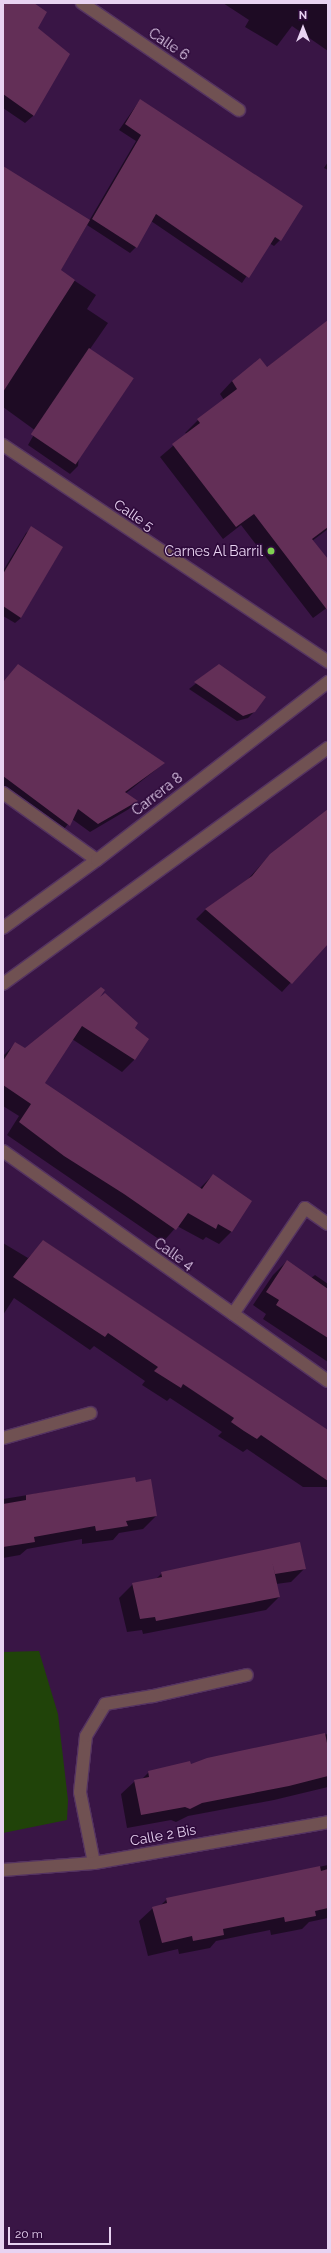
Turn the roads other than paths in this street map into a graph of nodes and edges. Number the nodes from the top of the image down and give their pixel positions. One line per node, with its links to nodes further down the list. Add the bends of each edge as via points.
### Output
1 (82, 3): 2 (street, Calle 6)
2 (239, 110)
3 (3, 445): 4 (street, Calle 5)
4 (328, 662)
5 (328, 682): 8 (street, Carrera 8)
6 (328, 748): 10 (street)
7 (3, 793): 8 (street)
8 (97, 860): 9 (street, Carrera 8)
9 (3, 928)
10 (3, 984)
11 (3, 1151): 13 (street, Calle 4)
12 (328, 1224): 13 (street, via 306,1208)
13 (233, 1314): 14 (street, Calle 4)
14 (328, 1381)
15 (91, 1413): 16 (street)
16 (3, 1438)
17 (246, 1675): 19 (street, via 105,1704 86,1736 80,1792)
18 (328, 1822): 19 (street, Calle 2 Bis)
19 (94, 1863): 20 (street, Calle 2 Bis)
20 (3, 1870)

